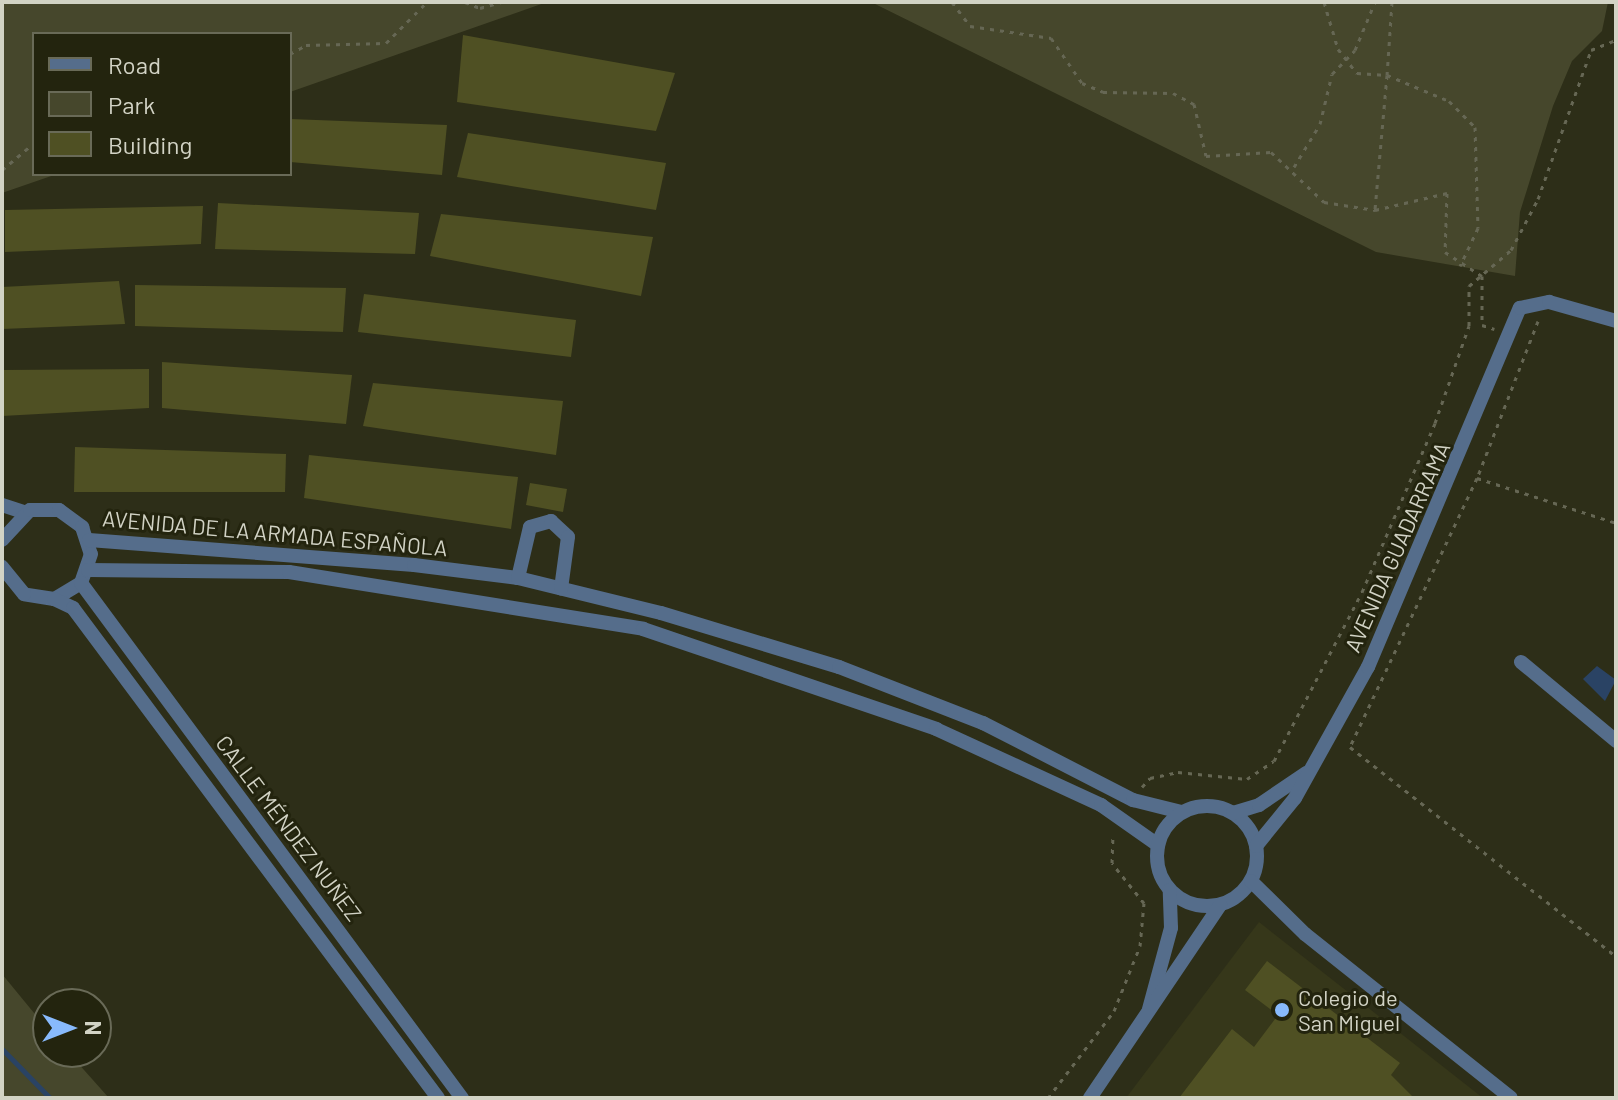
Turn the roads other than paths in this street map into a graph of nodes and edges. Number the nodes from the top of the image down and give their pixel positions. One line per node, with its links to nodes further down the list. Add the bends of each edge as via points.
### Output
1 (1616, 321): 13 (street, AVENIDA GUADARRAMA, via 1549,302 1520,308 1506,332 1455,477 1368,667)
2 (2, 505): 3 (street)
3 (26, 513): 4 (street); 5 (street, via 59,510)
4 (2, 540)
5 (89, 540): 7 (street); 8 (street, AVENIDA DE LA ARMADA ESPAÑOLA)
6 (2, 570): 10 (street, via 24,594)
7 (84, 576): 10 (street); 16 (street, AVENIDA DE LA ARMADA ESPAÑOLA, via 289,572 643,629 861,698 1123,817); 23 (street, CALLE MÉNDEZ NUÑEZ)
8 (518, 578): 9 (street, AVENIDA DE LA ARMADA ESPAÑOLA); 9 (street, via 530,527 551,521 568,537)
9 (561, 589): 14 (street, AVENIDA DE LA ARMADA ESPAÑOLA, via 839,667 983,723 1133,800)
10 (54, 599): 22 (street, CALLE MÉNDEZ NUÑEZ, via 73,608)
11 (1521, 662): 12 (street)
12 (1616, 741)
13 (1310, 771): 15 (street, AVENIDA GUADARRAMA, via 1259,805); 17 (street, AVENIDA GUADARRAMA)
14 (1181, 812): 15 (street, via 1207,806); 16 (street)
15 (1233, 813): 17 (street)
16 (1158, 845): 19 (street)
17 (1256, 846): 18 (street)
18 (1251, 881): 20 (street); 25 (street, via 1305,934)
19 (1170, 890): 20 (street, via 1193,905); 21 (street, via 1171,928)
20 (1220, 905): 21 (street)
21 (1144, 1025): 24 (street)
22 (431, 1096)
23 (462, 1098)
24 (1090, 1098)
25 (1511, 1098)

